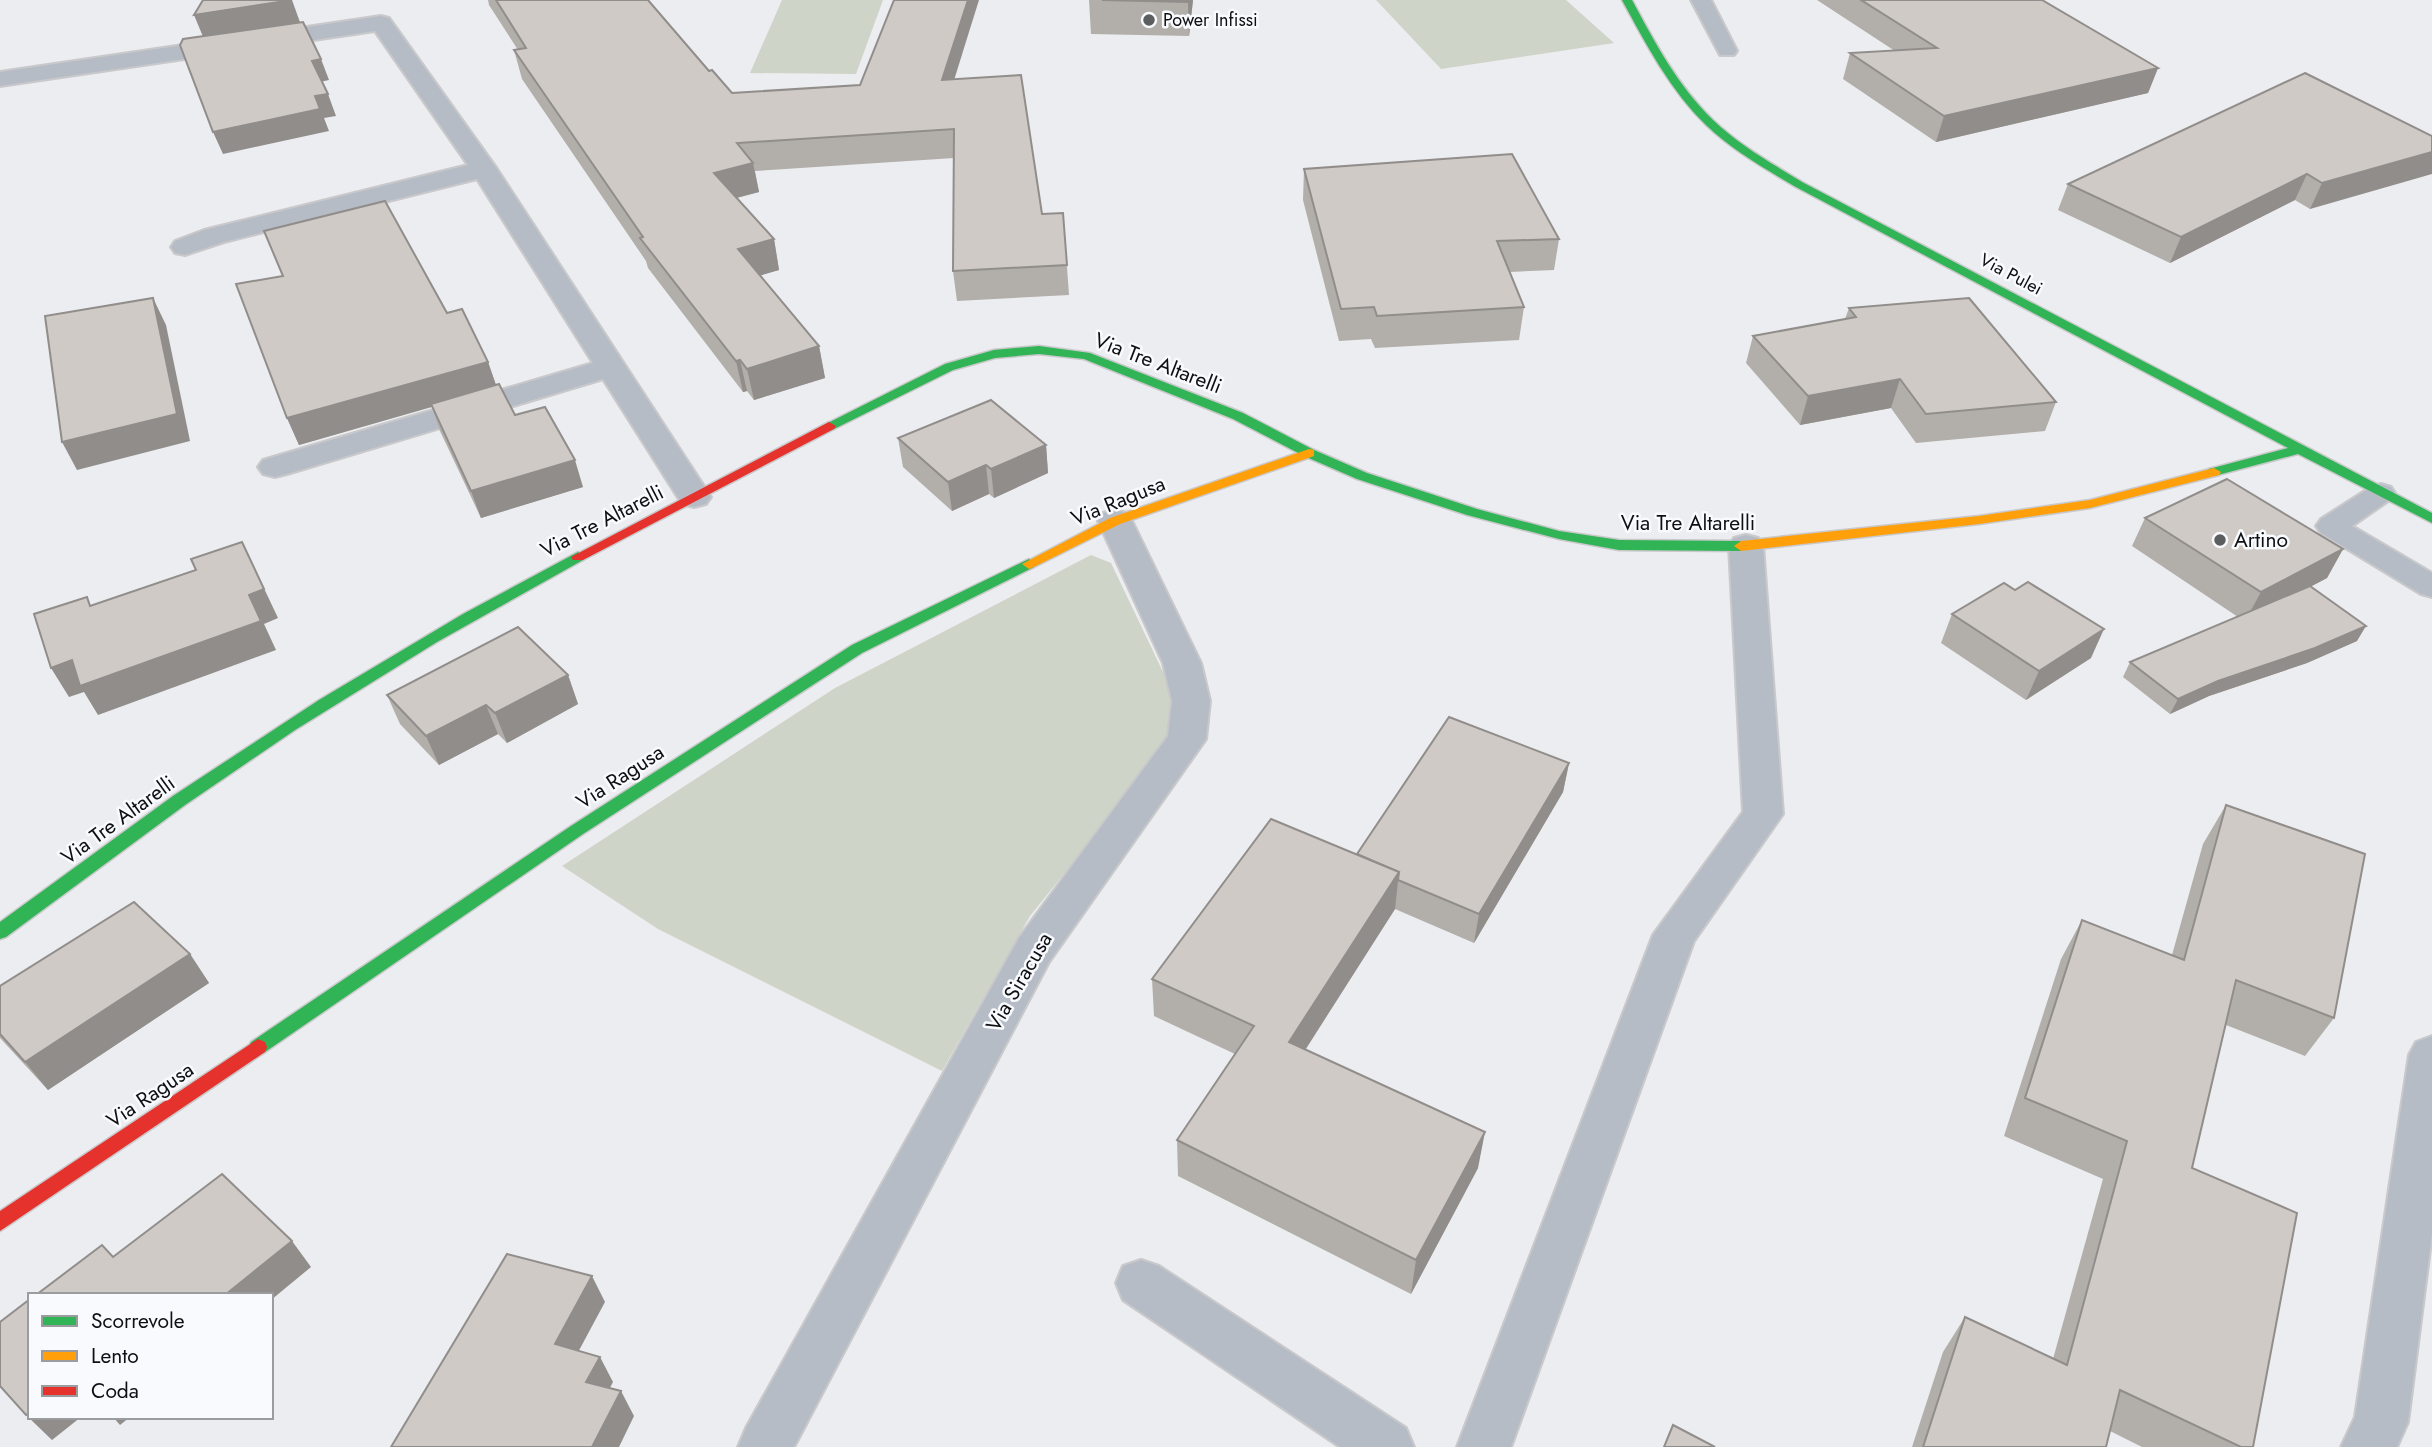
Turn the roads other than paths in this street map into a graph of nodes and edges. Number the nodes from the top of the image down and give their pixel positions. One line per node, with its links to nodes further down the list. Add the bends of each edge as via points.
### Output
1 (1627, 0): 8 (street, Via Pulei, via 1658,58 1685,95 1710,123 1751,153 1798,184)
2 (1700, 0): 3 (lane)
3 (1727, 51)
4 (0, 79): 5 (street, via 381,23)
5 (484, 169): 6 (street); 7 (street)
6 (185, 247)
7 (612, 368): 10 (street); 12 (street)
8 (2301, 449): 11 (street, Via Pulei); 15 (street, Via Tre Altarelli, via 2090,504)
9 (1309, 453): 12 (street, Via Tre Altarelli, via 1238,416 1086,356 1039,350 994,354 948,367); 14 (street, Via Ragusa); 15 (street, Via Tre Altarelli, via 1362,476 1559,535 1619,545)
10 (275, 467)
11 (2381, 493): 13 (street, Via Pulei); 16 (lane, via 2331,526)
12 (694, 497): 17 (street, Via Tre Altarelli, via 498,598 290,725 134,832)
13 (2432, 519)
14 (1115, 521): 19 (street, Via Ragusa, via 857,649 577,830); 21 (street, Via Siracusa, via 1182,663 1191,701 1187,739 1034,950)
15 (1746, 546): 23 (street, via 1763,814 1675,935)
16 (2432, 587)
17 (0, 932)
18 (2432, 1055): 24 (street, via 2381,1422)
19 (0, 1222)
20 (1141, 1283): 22 (street)
21 (765, 1447)
22 (1387, 1447)
23 (1485, 1447)
24 (2368, 1447)

